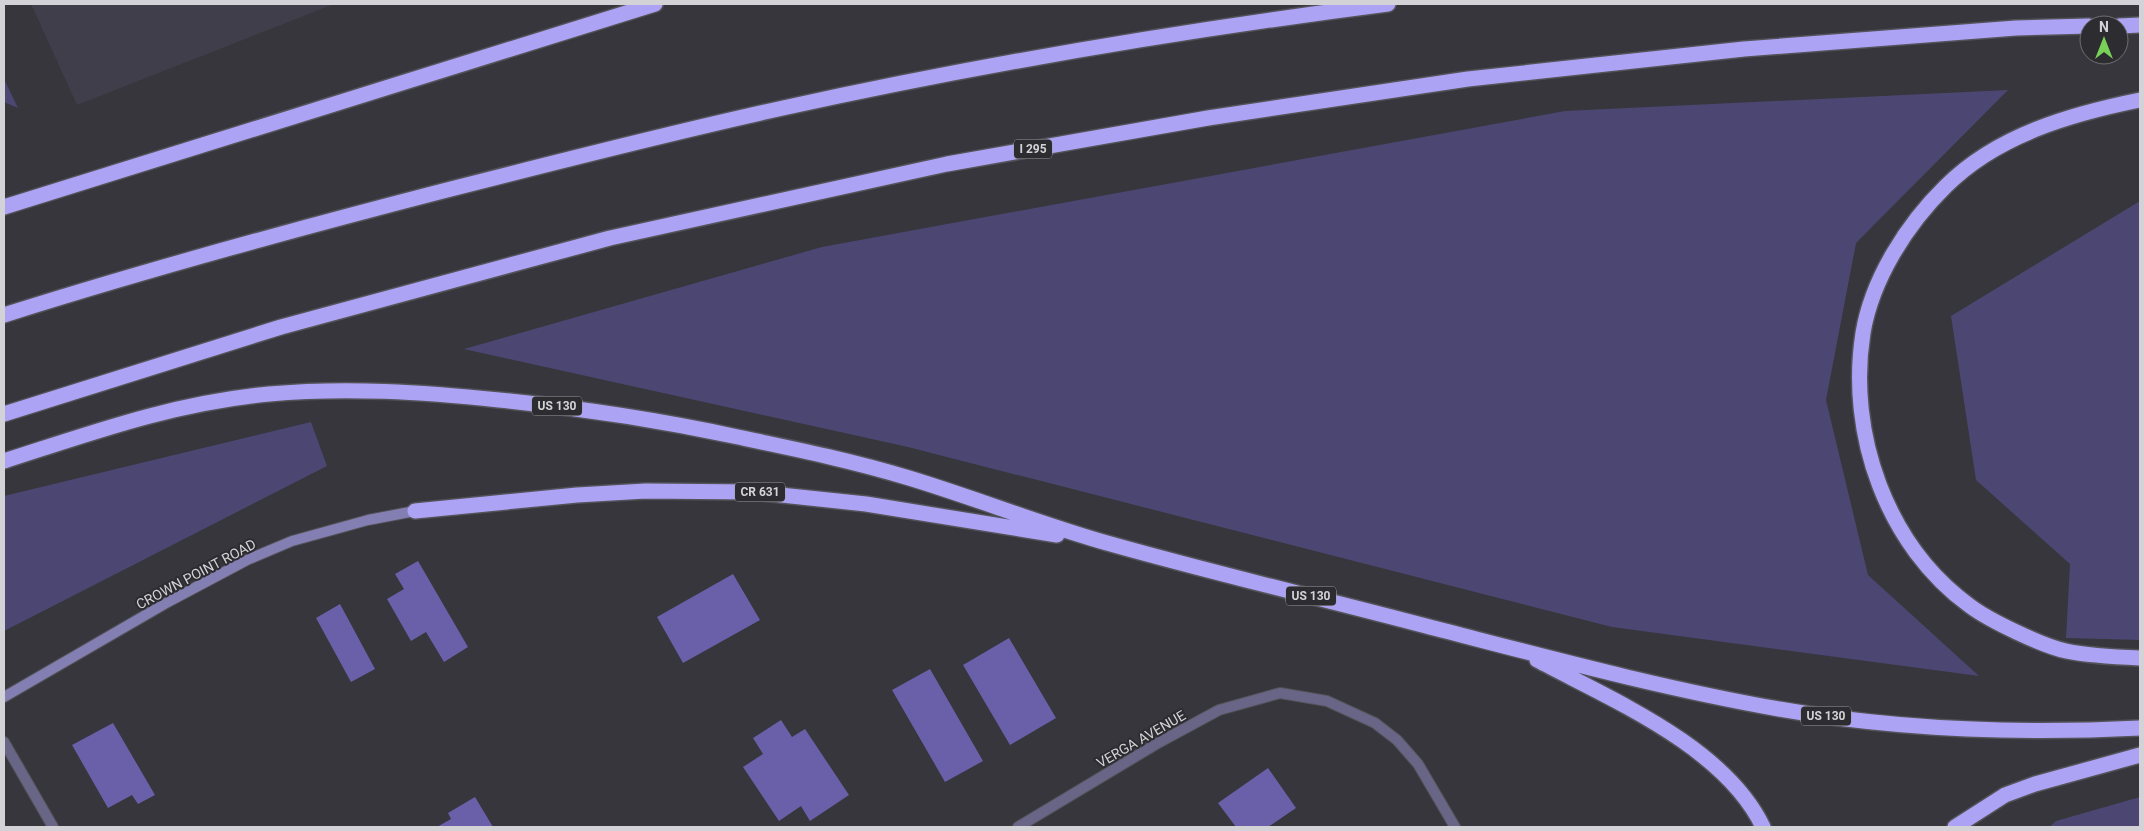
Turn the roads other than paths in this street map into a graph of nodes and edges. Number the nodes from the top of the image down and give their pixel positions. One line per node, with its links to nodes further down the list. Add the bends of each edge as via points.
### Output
1 (654, 4): 5 (highway)
2 (1388, 4): 6 (highway, via 1238,24 1011,63 784,108 344,216)
3 (2079, 26): 7 (highway, I 295, via 1744,48 1468,78 1208,118 947,164 610,238 281,327)
4 (2140, 100): 12 (highway, via 2072,116 2024,134 1988,153 1947,184 1894,251 1875,295 1864,332 1860,378 1862,422 1885,499 1906,539 1934,573 1971,607 2013,630 2064,650)
5 (4, 207)
6 (4, 315)
7 (4, 414)
8 (4, 461): 10 (highway, US 130, via 154,413 229,398 360,390 440,394 620,414 827,456 906,477)
9 (415, 510): 10 (highway, CR 631, via 587,494 752,492 866,504); 13 (main road, CROWN POINT ROAD / CR 631, via 292,541 247,560)
10 (1103, 542): 11 (highway, US 130)
11 (1518, 650): 14 (highway, US 130, via 1716,696 1846,719 2042,732); 20 (highway, via 1660,727 1701,754 1736,787)
12 (2140, 658)
13 (4, 697)
14 (2140, 728)
15 (4, 742): 17 (street)
16 (2140, 755): 21 (highway, via 2005,795)
17 (53, 827)
18 (1018, 827): 19 (street, VERGA AVENUE, via 1219,710 1285,694 1327,701 1375,723 1397,740 1418,764)
19 (1455, 827)
20 (1763, 827)
21 (1955, 827)

